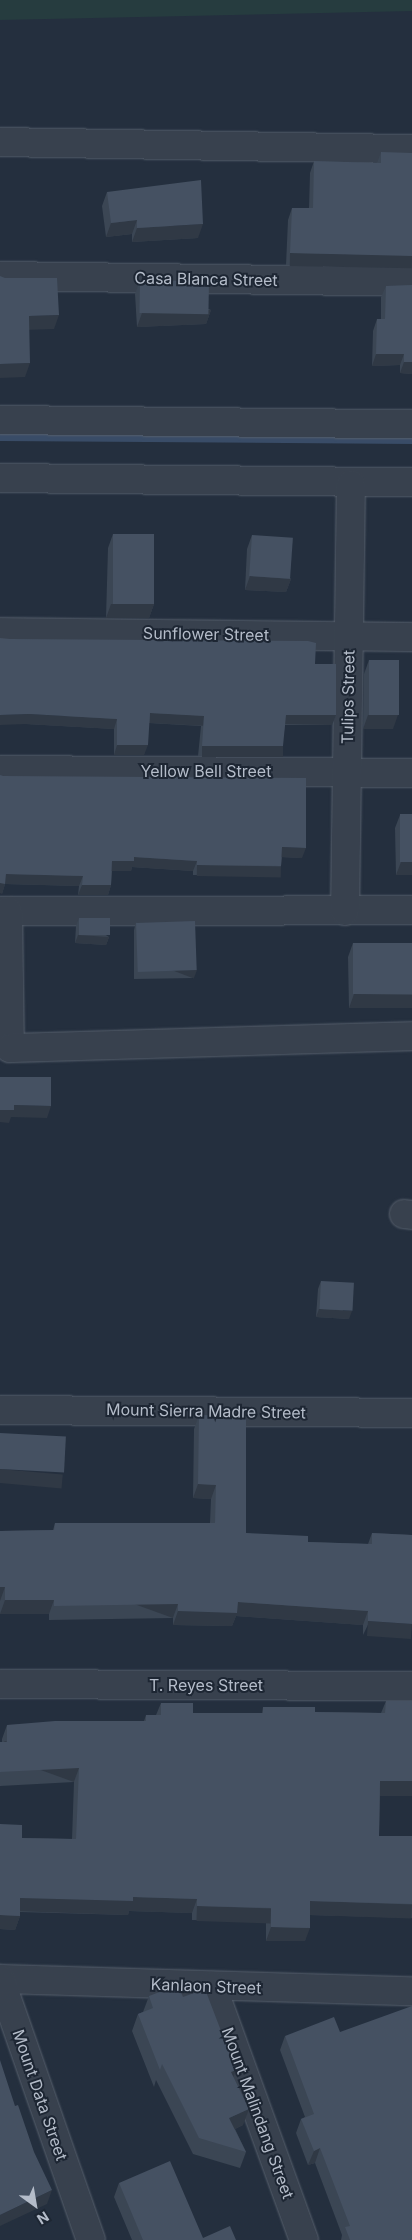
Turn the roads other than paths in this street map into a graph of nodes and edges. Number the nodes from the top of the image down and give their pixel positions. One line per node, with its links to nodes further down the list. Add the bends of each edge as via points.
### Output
1 (0, 142): 2 (street)
2 (412, 149)
3 (0, 276): 4 (street, Casa Blanca Street)
4 (412, 282)
5 (0, 420): 6 (street)
6 (412, 424)
7 (0, 478): 9 (street)
8 (412, 482): 9 (street)
9 (351, 484): 11 (street, Tulips Street)
10 (0, 632): 11 (street, Sunflower Street)
11 (348, 636): 12 (street, Sunflower Street); 14 (street, Tulips Street)
12 (412, 638)
13 (0, 770): 14 (street, Yellow Bell Street)
14 (347, 772): 15 (street, Yellow Bell Street); 18 (street, Tulips Street)
15 (412, 773)
16 (412, 910): 18 (street)
17 (4, 911): 18 (street, via 282,908); 19 (street, via 10,1048)
18 (345, 911)
19 (412, 1036)
20 (0, 1410): 21 (street, Mount Sierra Madre Street)
21 (412, 1413)
22 (0, 1684): 23 (street, T. Reyes Street)
23 (412, 1686)
24 (0, 1979): 25 (street, Kanlaon Street); 27 (street, Mount Data Street)
25 (212, 1986): 26 (street, Kanlaon Street); 28 (street, Mount Malindang Street)
26 (412, 1992)
27 (91, 2240)
28 (304, 2240)

